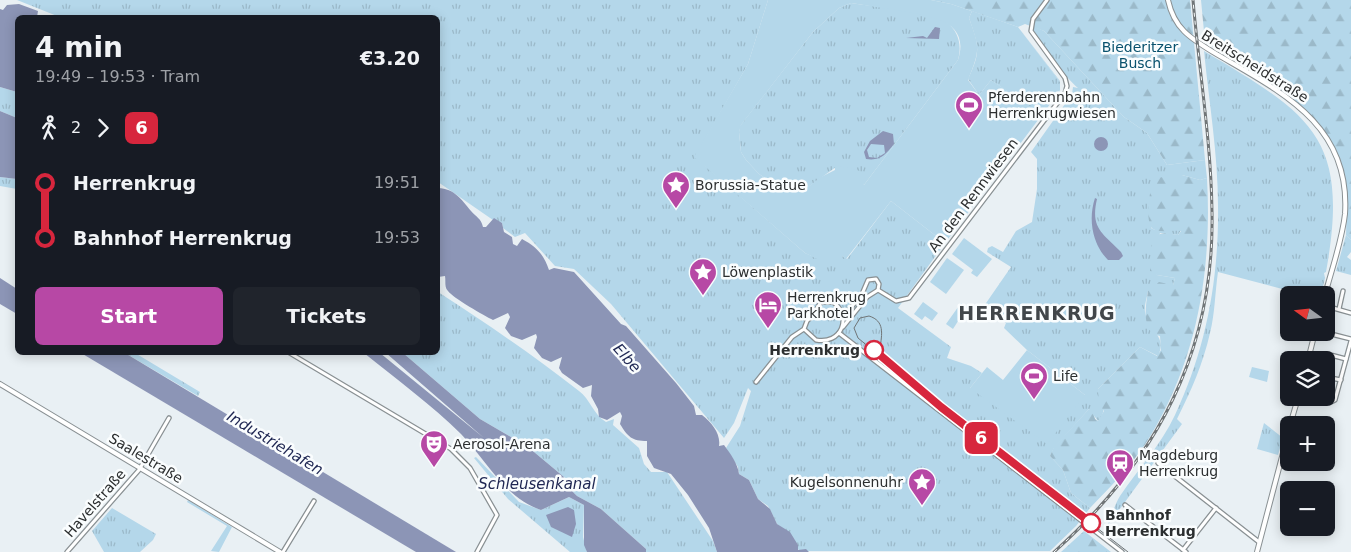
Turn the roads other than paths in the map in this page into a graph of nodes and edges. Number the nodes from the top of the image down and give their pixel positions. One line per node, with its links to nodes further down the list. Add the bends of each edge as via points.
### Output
1 (1047, 0): 4 (street, An den Rennwiesen, via 1033,19 1031,31 1065,78 1065,93 909,298 896,301)
2 (1168, 0): 3 (street, Breitscheidstraße, via 1173,18 1186,35 1297,103 1315,119 1331,141 1341,167 1346,204)
3 (1327, 286)
4 (878, 290): 9 (street, via 876,279 868,280 862,294); 11 (street, via 866,297)
5 (1344, 291): 7 (street)
6 (1335, 308): 7 (street)
7 (1338, 309): 8 (street)
8 (1351, 313)
9 (844, 316): 10 (street, via 834,302 822,301); 11 (street)
10 (804, 329): 11 (street, via 820,341 830,339); 19 (street, via 792,337)
11 (840, 331): 34 (street)
12 (1335, 335): 13 (street)
13 (1351, 340): 16 (street)
14 (293, 355): 33 (street, via 458,454 470,468 497,515)
15 (1335, 356): 16 (street)
16 (1346, 359): 18 (street)
17 (1335, 379): 18 (street)
18 (1340, 380): 21 (street)
19 (756, 382)
20 (0, 384): 25 (street, Saalestraße)
21 (1335, 398)
22 (169, 418): 25 (street, Havelstraße)
23 (1158, 462): 28 (street)
24 (1280, 464): 29 (street)
25 (140, 468): 31 (street, Havelstraße); 32 (street, Saalestraße)
26 (314, 502): 32 (street)
27 (1125, 505): 30 (street)
28 (1216, 508): 29 (street); 30 (street)
29 (1259, 542): 35 (street)
30 (1184, 551)
31 (67, 552)
32 (282, 552)
33 (477, 552)
34 (1122, 552)
35 (1256, 552)

